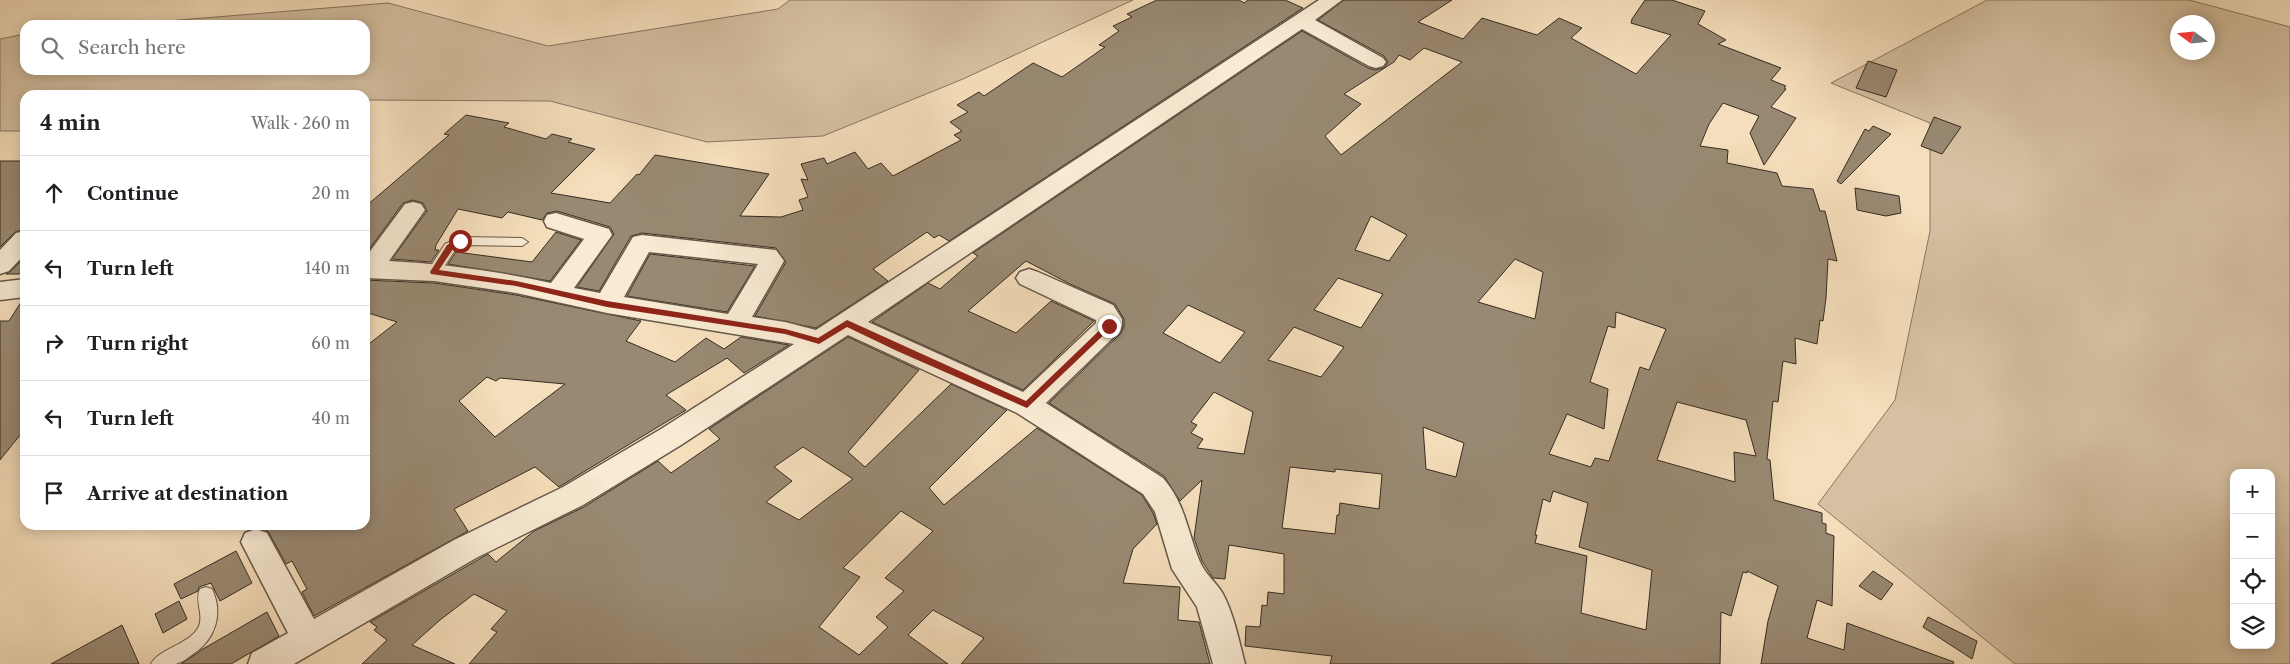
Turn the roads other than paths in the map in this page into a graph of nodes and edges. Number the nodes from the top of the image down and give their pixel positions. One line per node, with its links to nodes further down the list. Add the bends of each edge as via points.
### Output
1 (1332, 0): 2 (street)
2 (1300, 20): 3 (street); 19 (street)
3 (1376, 62)
4 (413, 210): 11 (street)
5 (556, 221): 6 (street)
6 (600, 235): 8 (street); 17 (street)
7 (522, 242): 13 (lane, via 460,241 450,247)
8 (642, 243): 18 (street); 20 (street, via 771,258)
9 (20, 244): 10 (street)
10 (0, 265)
11 (370, 266)
12 (370, 269): 13 (street)
13 (434, 272): 17 (street)
14 (1029, 278): 22 (street, via 1104,312 1109,326)
15 (20, 289): 16 (street)
16 (0, 291)
17 (557, 293): 18 (street)
18 (607, 304): 20 (street)
19 (847, 323): 21 (street); 22 (street)
20 (736, 324): 21 (street)
21 (819, 341): 25 (street, via 671,437 572,496 465,549)
22 (1027, 405): 28 (street, via 1153,486 1164,498 1187,569 1211,602)
23 (256, 542): 25 (street)
24 (206, 594): 26 (lane, via 209,619 205,632 194,644)
25 (307, 638): 27 (street)
26 (160, 664)
27 (264, 664)
28 (1229, 664)

